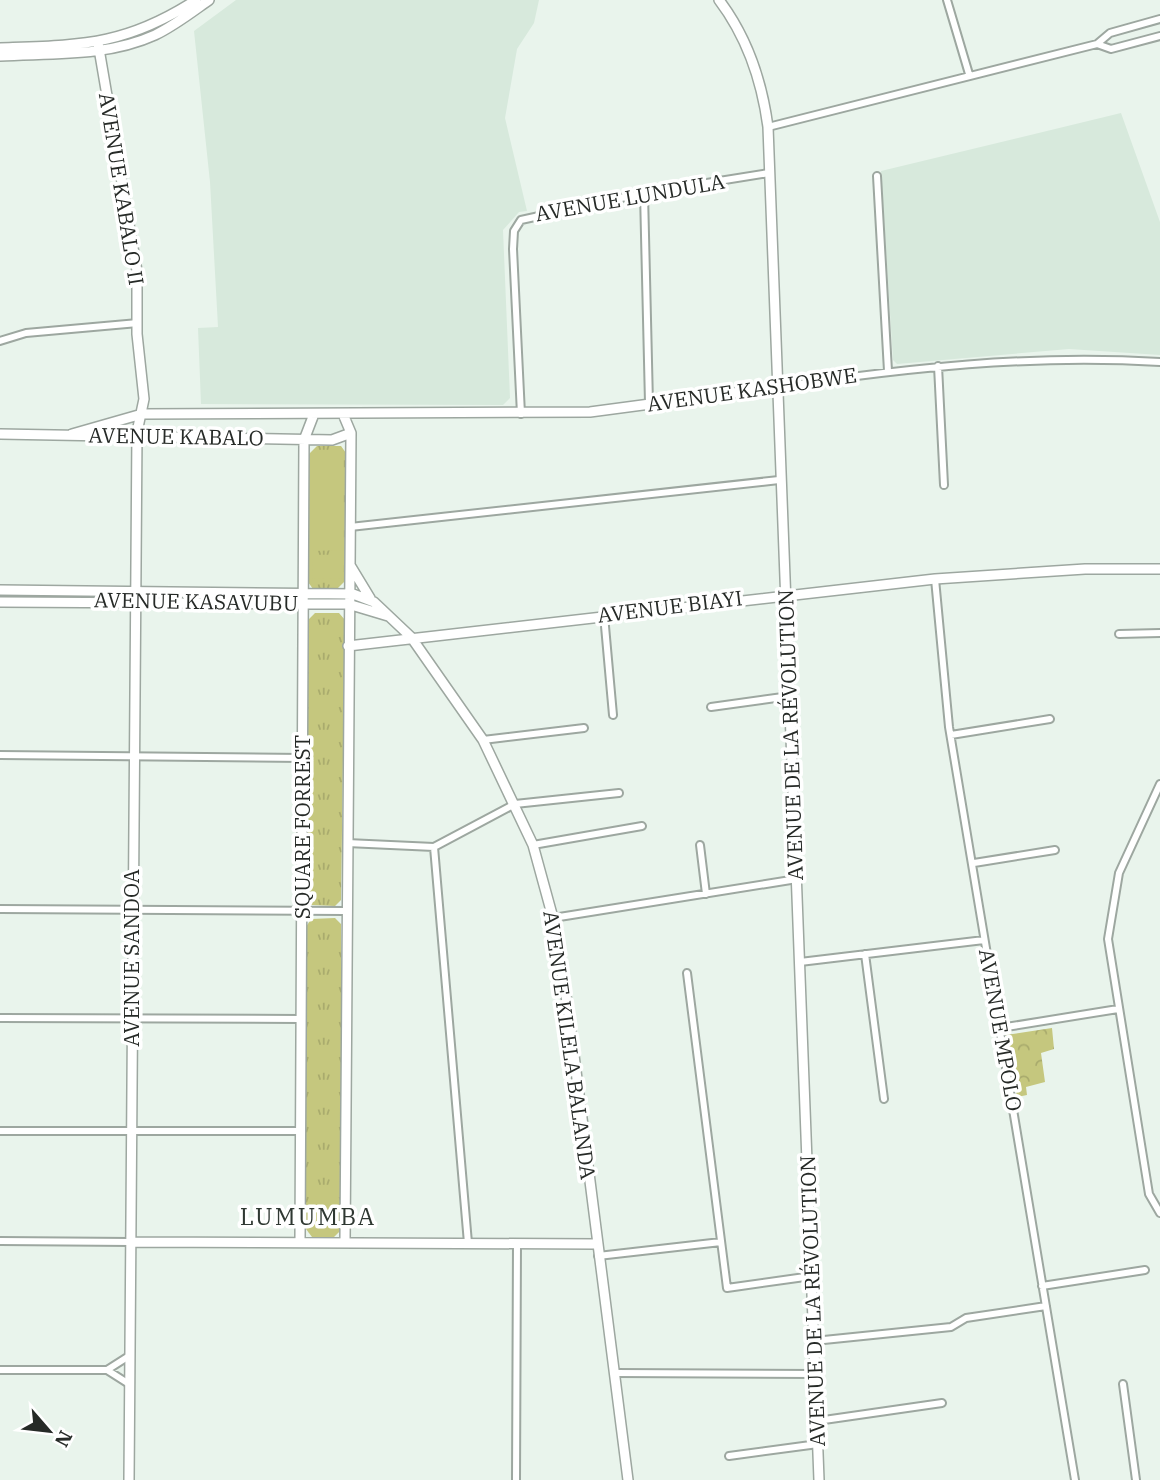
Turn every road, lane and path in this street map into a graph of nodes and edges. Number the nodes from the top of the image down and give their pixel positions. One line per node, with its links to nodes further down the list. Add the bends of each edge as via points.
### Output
1 (209, 0): 4 (street)
2 (719, 0): 12 (street, AVENUE DE LA RÉVOLUTION, via 752,59)
3 (947, 0): 11 (street)
4 (196, 2): 8 (street, via 149,28)
5 (1160, 19): 7 (street, via 1110,33)
6 (1160, 36): 7 (street, via 1111,49)
7 (1097, 44): 11 (street)
8 (99, 46): 9 (street); 10 (street); 16 (street, AVENUE KABALO II, via 135,253)
9 (0, 48)
10 (0, 56)
11 (969, 75): 12 (street)
12 (768, 127): 13 (street, AVENUE DE LA RÉVOLUTION)
13 (769, 173): 15 (street, AVENUE LUNDULA); 21 (street, AVENUE DE LA RÉVOLUTION)
14 (877, 176): 20 (street)
15 (644, 193): 22 (street); 27 (street, AVENUE LUNDULA, via 526,217 517,225 513,249)
16 (138, 323): 17 (street, via 26,333); 23 (street, AVENUE KABALO II)
17 (0, 341)
18 (1160, 362): 19 (street, AVENUE KASHOBWE, via 1062,357)
19 (938, 366): 20 (street, AVENUE KASHOBWE); 34 (street)
20 (888, 371): 21 (street, AVENUE KASHOBWE)
21 (778, 387): 22 (street, AVENUE KASHOBWE); 33 (street, AVENUE DE LA RÉVOLUTION)
22 (649, 403): 27 (street, AVENUE KASHOBWE, via 590,412)
23 (142, 414): 24 (street, AVENUE KABALO); 30 (street, AVENUE KABALO); 31 (street, AVENUE SANDOA)
24 (314, 414): 25 (street, AVENUE KABALO); 32 (street, SQUARE FORREST)
25 (343, 414): 26 (street, AVENUE KASHOBWE); 28 (street, SQUARE FORREST)
26 (370, 414): 27 (street, AVENUE KASHOBWE); 28 (street)
27 (521, 414)
28 (351, 432): 32 (street, AVENUE KABALO, via 332,440); 35 (street, SQUARE FORREST)
29 (0, 434): 30 (street, AVENUE KABALO)
30 (72, 434): 31 (street, AVENUE KABALO)
31 (137, 436): 32 (street, AVENUE KABALO); 41 (street, AVENUE SANDOA)
32 (304, 440): 42 (street, SQUARE FORREST)
33 (779, 480): 35 (street); 40 (street, AVENUE DE LA RÉVOLUTION)
34 (944, 485)
35 (350, 527): 36 (street, SQUARE FORREST)
36 (349, 563): 43 (street, SQUARE FORREST); 44 (street)
37 (1160, 569): 38 (street, AVENUE BIAYI, via 1076,569)
38 (935, 579): 40 (street, AVENUE BIAYI); 57 (street, AVENUE MPOLO)
39 (0, 590): 41 (street, AVENUE KASAVUBU)
40 (785, 594): 46 (street, AVENUE BIAYI); 52 (street, AVENUE DE LA RÉVOLUTION)
41 (135, 597): 42 (street, AVENUE KASAVUBU); 45 (street, AVENUE KASAVUBU); 60 (street, AVENUE SANDOA)
42 (304, 599): 43 (street, AVENUE KASAVUBU); 61 (street, SQUARE FORREST)
43 (348, 599): 44 (street, AVENUE KILELA BALANDA); 47 (street, AVENUE KASAVUBU); 51 (street, SQUARE FORREST)
44 (371, 600): 47 (street, AVENUE KILELA BALANDA)
45 (0, 602)
46 (604, 615): 50 (street, AVENUE BIAYI); 54 (street)
47 (389, 617): 50 (street, AVENUE KILELA BALANDA)
48 (1160, 633): 49 (street)
49 (1119, 634)
50 (411, 636): 51 (street, AVENUE BIAYI); 58 (street, AVENUE KILELA BALANDA)
51 (348, 646): 66 (street, SQUARE FORREST)
52 (790, 696): 53 (street); 72 (street, AVENUE DE LA RÉVOLUTION)
53 (711, 706)
54 (613, 715)
55 (1050, 719): 57 (street)
56 (584, 728): 58 (street)
57 (951, 735): 71 (street, AVENUE MPOLO)
58 (483, 740): 64 (street, AVENUE KILELA BALANDA)
59 (0, 755): 60 (street)
60 (133, 756): 61 (street); 75 (street, AVENUE SANDOA)
61 (304, 758): 76 (street, SQUARE FORREST)
62 (1160, 784): 83 (street, via 1122,866 1111,908 1109,955)
63 (619, 793): 64 (street)
64 (515, 804): 67 (street, AVENUE KILELA BALANDA); 69 (street)
65 (642, 826): 67 (street)
66 (347, 843): 69 (street); 77 (street, SQUARE FORREST)
67 (533, 845): 78 (street, AVENUE KILELA BALANDA)
68 (701, 845): 73 (street)
69 (434, 847): 98 (street)
70 (1055, 850): 71 (street)
71 (974, 863): 79 (street, AVENUE MPOLO)
72 (797, 879): 73 (street); 81 (street, AVENUE DE LA RÉVOLUTION)
73 (706, 894): 78 (street)
74 (0, 909): 75 (street)
75 (132, 910): 76 (street); 85 (street, AVENUE SANDOA)
76 (303, 911): 77 (street); 86 (street, SQUARE FORREST)
77 (345, 911): 96 (street, SQUARE FORREST)
78 (552, 918): 100 (street, AVENUE KILELA BALANDA, via 568,1008)
79 (984, 940): 80 (street); 87 (street, AVENUE MPOLO)
80 (865, 954): 81 (street); 88 (street)
81 (800, 962): 103 (street, AVENUE DE LA RÉVOLUTION)
82 (687, 973): 97 (street)
83 (1118, 1009): 87 (street); 92 (street, via 1149,1194)
84 (0, 1018): 85 (street)
85 (132, 1019): 86 (street); 90 (street, AVENUE SANDOA)
86 (302, 1019): 91 (street, SQUARE FORREST)
87 (1000, 1028): 104 (street, AVENUE MPOLO)
88 (884, 1099)
89 (0, 1130): 90 (street)
90 (131, 1131): 91 (street); 94 (street, AVENUE SANDOA)
91 (300, 1131): 95 (street, SQUARE FORREST)
92 (1160, 1213)
93 (0, 1241): 94 (street)
94 (131, 1242): 95 (street); 107 (street, AVENUE SANDOA)
95 (300, 1242): 96 (street)
96 (345, 1242): 98 (street)
97 (721, 1242): 101 (street); 103 (street, via 729,1289)
98 (468, 1243): 99 (street)
99 (517, 1244): 100 (street); 119 (street)
100 (596, 1244): 101 (street, AVENUE KILELA BALANDA)
101 (598, 1256): 110 (street, AVENUE KILELA BALANDA)
102 (1145, 1270): 104 (street)
103 (812, 1276): 106 (street, AVENUE DE LA RÉVOLUTION)
104 (1042, 1286): 105 (street, AVENUE MPOLO)
105 (1046, 1306): 106 (street, via 966,1318 951,1327); 122 (street, AVENUE MPOLO)
106 (814, 1341): 111 (street, AVENUE DE LA RÉVOLUTION)
107 (129, 1356): 109 (street); 112 (street, AVENUE SANDOA)
108 (0, 1370): 109 (street)
109 (107, 1370): 112 (street)
110 (615, 1373): 111 (street); 120 (street, AVENUE KILELA BALANDA)
111 (815, 1374): 115 (street, AVENUE DE LA RÉVOLUTION)
112 (129, 1384): 118 (street, AVENUE SANDOA)
113 (1123, 1384): 123 (street)
114 (942, 1403): 115 (street)
115 (817, 1421): 116 (street, AVENUE DE LA RÉVOLUTION)
116 (818, 1444): 117 (street); 121 (street, AVENUE DE LA RÉVOLUTION)
117 (729, 1456)
118 (129, 1480)
119 (516, 1480)
120 (628, 1480)
121 (819, 1480)
122 (1075, 1480)
123 (1136, 1480)

